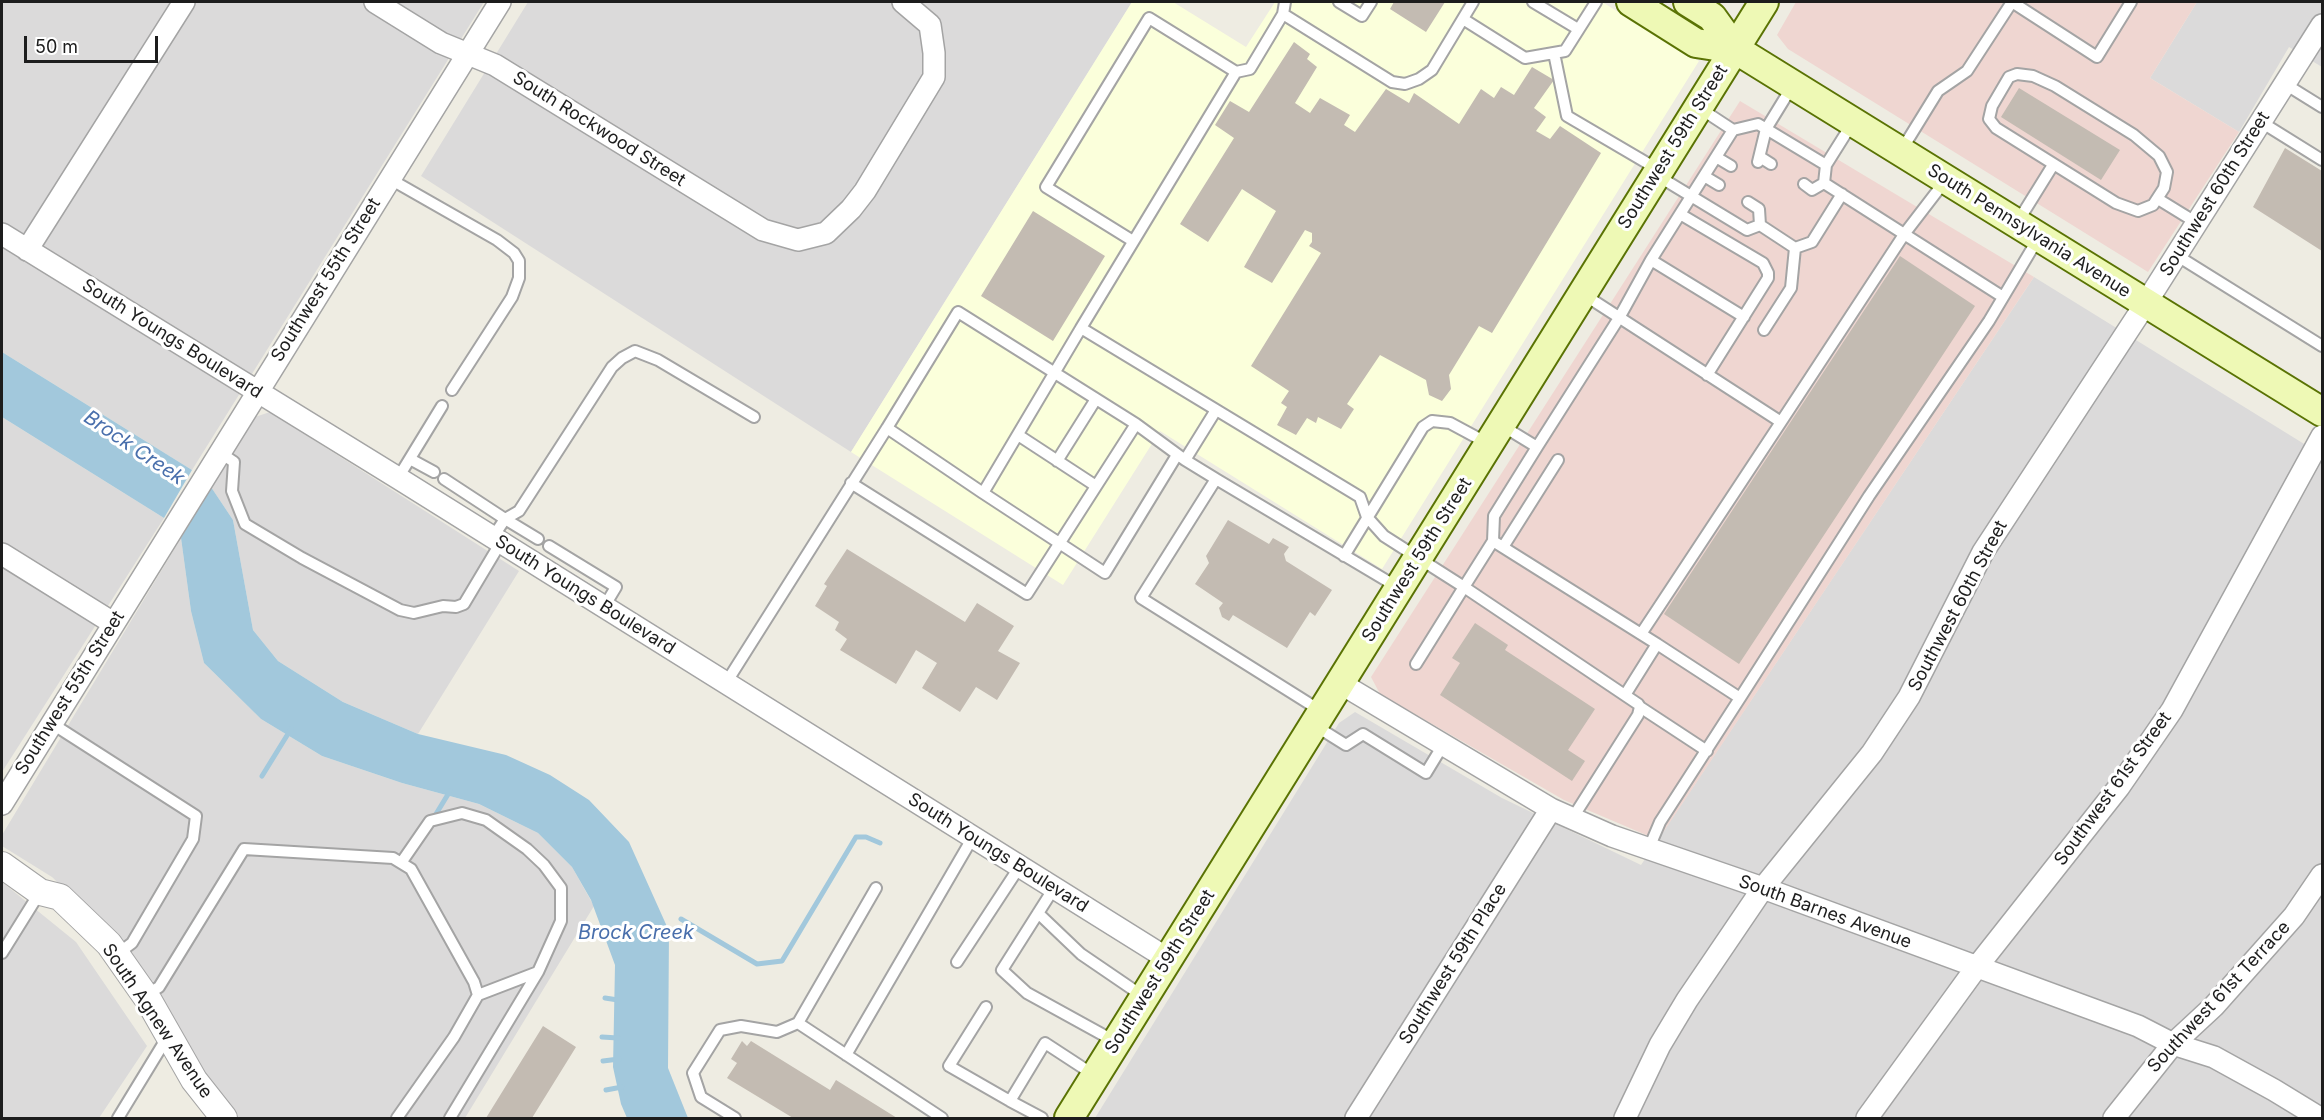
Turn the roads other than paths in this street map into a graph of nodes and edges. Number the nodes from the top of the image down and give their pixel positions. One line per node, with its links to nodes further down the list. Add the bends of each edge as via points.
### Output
1 (184, 2): 58 (street)
2 (375, 2): 21 (street, South Rockwood Street, via 441,43)
3 (500, 2): 21 (street, Southwest 55th Street)
4 (903, 2): 21 (street, South Rockwood Street, via 930,25 934,77 851,209 826,233 798,240 763,230 495,65)
5 (1285, 2): 16 (lane)
6 (1339, 2): 7 (lane, via 1362,16)
7 (1371, 2)
8 (1473, 2): 17 (lane)
9 (1533, 2): 19 (lane)
10 (1596, 2): 19 (lane)
11 (1631, 2): 20 (main road, South Pennsylvania Avenue, via 1696,43)
12 (1688, 2): 20 (main road, South Pennsylvania Avenue, via 1712,16)
13 (1764, 2): 20 (main road, Southwest 59th Street)
14 (2012, 2): 15 (lane, via 2097,57); 32 (lane, via 1968,71 1938,91)
15 (2131, 2)
16 (1283, 14): 17 (lane, via 1392,82 1404,84 1432,70); 23 (lane, via 1250,69)
17 (1463, 19): 22 (lane, via 1525,58)
18 (2322, 25): 24 (street, Southwest 60th Street)
19 (1578, 29): 22 (lane, via 1565,51)
20 (1735, 48): 25 (main road, South Pennsylvania Avenue); 26 (main road, Southwest 59th Street)
21 (468, 53): 41 (street, Southwest 55th Street)
22 (1554, 53): 39 (lane, via 1568,116)
23 (1236, 72): 56 (lane); 56 (lane, via 1149,18 1046,187)
24 (2285, 84): 27 (lane); 29 (street, Southwest 60th Street)
25 (1794, 85): 28 (main road, South Pennsylvania Avenue); 30 (lane)
26 (1698, 107): 31 (lane); 39 (main road, Southwest 59th Street)
27 (2322, 107)
28 (1854, 122): 32 (main road, South Pennsylvania Avenue); 36 (lane)
29 (2261, 122): 34 (lane); 51 (street, Southwest 60th Street)
30 (1766, 129): 31 (lane, via 1758,124); 35 (lane, via 1759,159); 36 (lane)
31 (1733, 130): 33 (lane)
32 (1901, 151): 42 (main road, South Pennsylvania Avenue)
33 (1716, 156): 38 (lane); 40 (lane)
34 (2322, 160)
35 (1771, 164)
36 (1826, 165): 43 (lane)
37 (2053, 165): 48 (lane, via 2116,203 2138,211); 48 (lane, via 1996,128 1989,119 2009,77 2033,76 2055,86 2142,142 2159,156 2167,172); 53 (lane)
38 (1731, 166)
39 (1658, 173): 47 (lane); 61 (main road, Southwest 59th Street)
40 (1704, 176): 45 (lane); 47 (lane)
41 (390, 179): 71 (lane, via 497,240 519,261 519,278 512,297); 72 (street, Southwest 55th Street)
42 (1946, 180): 53 (main road, South Pennsylvania Avenue); 54 (lane)
43 (1824, 183): 44 (lane, via 1812,190); 46 (lane)
44 (1804, 184)
45 (1719, 185)
46 (1842, 194): 54 (lane); 57 (lane, via 1812,242)
47 (1691, 196): 50 (lane); 52 (lane, via 1747,230)
48 (2158, 199): 51 (lane)
49 (1748, 202): 52 (lane, via 1759,209)
50 (1680, 214): 60 (lane); 64 (lane, via 1767,267 1768,278)
51 (2197, 223): 59 (street, Southwest 60th Street)
52 (1760, 225): 57 (lane)
53 (2028, 230): 62 (lane); 63 (main road, South Pennsylvania Avenue)
54 (1905, 233): 62 (lane); 78 (lane)
55 (2, 234): 58 (street, South Youngs Boulevard)
56 (1133, 241): 66 (lane)
57 (1795, 248): 67 (lane, via 1791,288)
58 (27, 250): 72 (street, South Youngs Boulevard)
59 (2176, 255): 63 (street, Southwest 60th Street); 68 (lane)
60 (1652, 260): 64 (lane); 65 (lane)
61 (1582, 294): 65 (lane); 82 (main road, Southwest 59th Street)
62 (2003, 297): 117 (lane, via 1869,495)
63 (2146, 303): 76 (main road, South Pennsylvania Avenue); 134 (street, Southwest 60th Street, via 1983,552 1909,697 1872,753)
64 (1744, 317): 70 (lane)
65 (1619, 318): 70 (lane); 84 (lane)
66 (1081, 328): 69 (lane); 75 (lane)
67 (1764, 330)
68 (2322, 346)
69 (1054, 373): 73 (lane); 80 (lane, via 958,312); 81 (lane)
70 (1707, 375): 78 (lane)
71 (452, 390)
72 (257, 391): 85 (street, Southwest 55th Street); 91 (street, South Youngs Boulevard)
73 (1096, 399): 79 (lane); 89 (lane)
74 (442, 406): 87 (lane)
75 (1216, 410): 86 (lane); 97 (lane, via 1360,497)
76 (2322, 412)
77 (754, 417): 98 (lane, via 658,360 635,351 612,367 519,511)
78 (1781, 422): 111 (lane)
79 (1136, 424): 86 (lane); 95 (lane)
80 (887, 428): 94 (lane); 96 (lane)
81 (1018, 435): 89 (lane); 96 (lane)
82 (1495, 435): 84 (lane); 97 (lane, via 1431,421 1423,427); 106 (main road, Southwest 59th Street)
83 (2322, 436): 141 (street, Southwest 61st Street, via 2172,710 2119,787)
84 (1537, 447): 102 (lane, via 1494,516)
85 (219, 452): 100 (lane, via 234,462 232,491 245,524 400,610 414,613 464,604); 110 (street, Southwest 55th Street)
86 (1181, 457): 93 (lane); 101 (lane, via 1105,573)
87 (410, 459): 90 (lane); 91 (lane)
88 (1558, 460): 102 (lane)
89 (1057, 461): 95 (lane)
90 (434, 472)
91 (398, 478): 100 (street, South Youngs Boulevard)
92 (444, 479): 98 (lane)
93 (1215, 479): 105 (lane); 119 (lane, via 1141,598)
94 (851, 483): 101 (lane, via 1027,594); 114 (lane)
95 (1095, 486): 101 (lane)
96 (983, 493): 101 (lane)
97 (1367, 517): 105 (lane); 106 (lane, via 1384,536)
98 (505, 519): 99 (lane); 100 (lane)
99 (538, 539)
100 (497, 540): 109 (street, South Youngs Boulevard)
101 (1060, 543)
102 (1498, 544): 107 (lane); 111 (lane)
103 (549, 546): 109 (lane, via 616,587)
104 (2, 554): 110 (street)
105 (1344, 556): 108 (lane)
106 (1418, 557): 107 (lane); 108 (main road, Southwest 59th Street)
107 (1464, 587): 113 (lane); 116 (lane)
108 (1399, 588): 115 (main road, Southwest 59th Street)
109 (604, 607): 114 (street, South Youngs Boulevard)
110 (113, 623): 120 (street, Southwest 55th Street)
111 (1641, 634): 112 (lane)
112 (1658, 644): 116 (lane); 117 (lane)
113 (1416, 664)
114 (726, 683): 126 (street, South Youngs Boulevard)
115 (1340, 683): 119 (main road, Southwest 59th Street); 121 (street, South Barnes Avenue)
116 (1625, 695): 118 (lane)
117 (1740, 698): 122 (lane)
118 (1640, 707): 122 (lane); 125 (lane)
119 (1318, 718): 121 (lane, via 1346,745 1363,734 1426,774); 139 (main road, Southwest 59th Street)
120 (51, 723): 123 (street, Southwest 55th Street); 138 (lane, via 196,816 193,839 132,943)
121 (1443, 745): 124 (street, South Barnes Avenue)
122 (1707, 750): 127 (lane, via 1660,822)
123 (2, 804)
124 (1551, 809): 125 (street, South Barnes Avenue); 162 (street, Southwest 59th Place)
125 (1572, 819): 127 (street, South Barnes Avenue)
126 (973, 837): 130 (street, South Youngs Boulevard); 151 (lane)
127 (1649, 848): 134 (street, South Barnes Avenue)
128 (401, 863): 142 (lane, via 429,821 462,813 486,820 527,849 561,888 561,921); 143 (lane, via 411,869); 144 (lane, via 393,858 244,849 159,987)
129 (2, 865): 135 (street, South Agnew Avenue)
130 (1020, 866): 133 (street, South Youngs Boulevard); 140 (lane)
131 (2322, 875): 150 (street, Southwest 61st Terrace, via 2294,916 2214,1006)
132 (876, 888): 147 (lane)
133 (1054, 888): 136 (lane); 139 (street, South Youngs Boulevard)
134 (1763, 888): 141 (street, South Barnes Avenue); 163 (street, Southwest 60th Street, via 1660,1045)
135 (40, 892): 137 (lane); 138 (street, South Agnew Avenue, via 60,897)
136 (1038, 913): 145 (lane, via 1081,954); 149 (lane, via 1002,970 1027,993)
137 (2, 953)
138 (116, 955): 144 (street, South Agnew Avenue)
139 (1168, 959): 145 (main road, Southwest 59th Street)
140 (957, 962)
141 (1976, 968): 150 (street, South Barnes Avenue, via 2138,1026); 164 (street, Southwest 61st Street)
142 (538, 972): 143 (lane); 157 (lane)
143 (478, 995): 156 (lane)
144 (145, 996): 148 (street, South Agnew Avenue)
145 (1144, 997): 149 (main road, Southwest 59th Street)
146 (986, 1006): 153 (lane, via 949,1066)
147 (798, 1023): 151 (lane); 158 (lane, via 777,1032 741,1026 720,1030 693,1073 700,1097)
148 (168, 1036): 154 (lane); 155 (street, South Agnew Avenue, via 194,1080)
149 (1117, 1042): 152 (main road, Southwest 59th Street)
150 (2173, 1044): 165 (street, Southwest 61st Terrace); 166 (street, South Barnes Avenue, via 2214,1057)
151 (846, 1055): 159 (lane)
152 (1095, 1076): 153 (lane, via 1045,1043); 161 (main road, Southwest 59th Street)
153 (1010, 1101): 160 (lane)
154 (118, 1119)
155 (224, 1119)
156 (397, 1119)
157 (450, 1119)
158 (735, 1119)
159 (942, 1119)
160 (1042, 1119)
161 (1069, 1119)
162 (1356, 1119)
163 (1625, 1119)
164 (1867, 1119)
165 (2114, 1119)
166 (2320, 1119)

